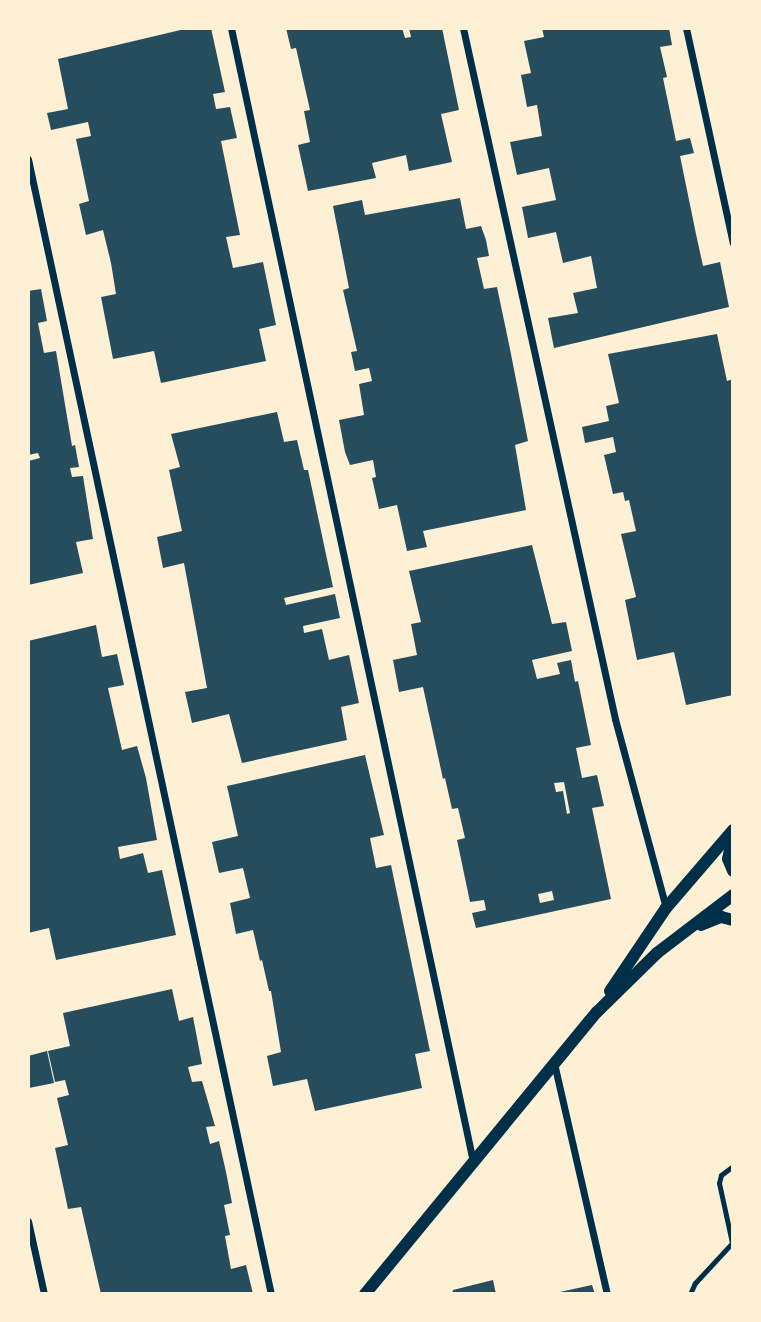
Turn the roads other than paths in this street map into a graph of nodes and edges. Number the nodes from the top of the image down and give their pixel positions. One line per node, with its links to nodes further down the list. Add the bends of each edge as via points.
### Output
1 (231, 28): 14 (street)
2 (463, 28): 9 (street, via 615,719)
3 (686, 28): 5 (street)
4 (28, 159): 20 (street)
5 (733, 243)
6 (733, 831): 7 (street, via 729,859); 9 (street)
7 (733, 871)
8 (733, 895): 11 (street)
9 (666, 908): 12 (street)
10 (733, 920): 11 (street, via 721,917)
11 (688, 930): 12 (street, via 657,953)
12 (597, 1012): 13 (street)
13 (553, 1062): 14 (street); 21 (street)
14 (473, 1163): 18 (street)
15 (733, 1166): 17 (lane, via 721,1175 719,1183)
16 (28, 1221): 19 (street)
17 (733, 1245): 22 (lane)
18 (371, 1291)
19 (44, 1294)
20 (271, 1294)
21 (607, 1294)
22 (690, 1294)

